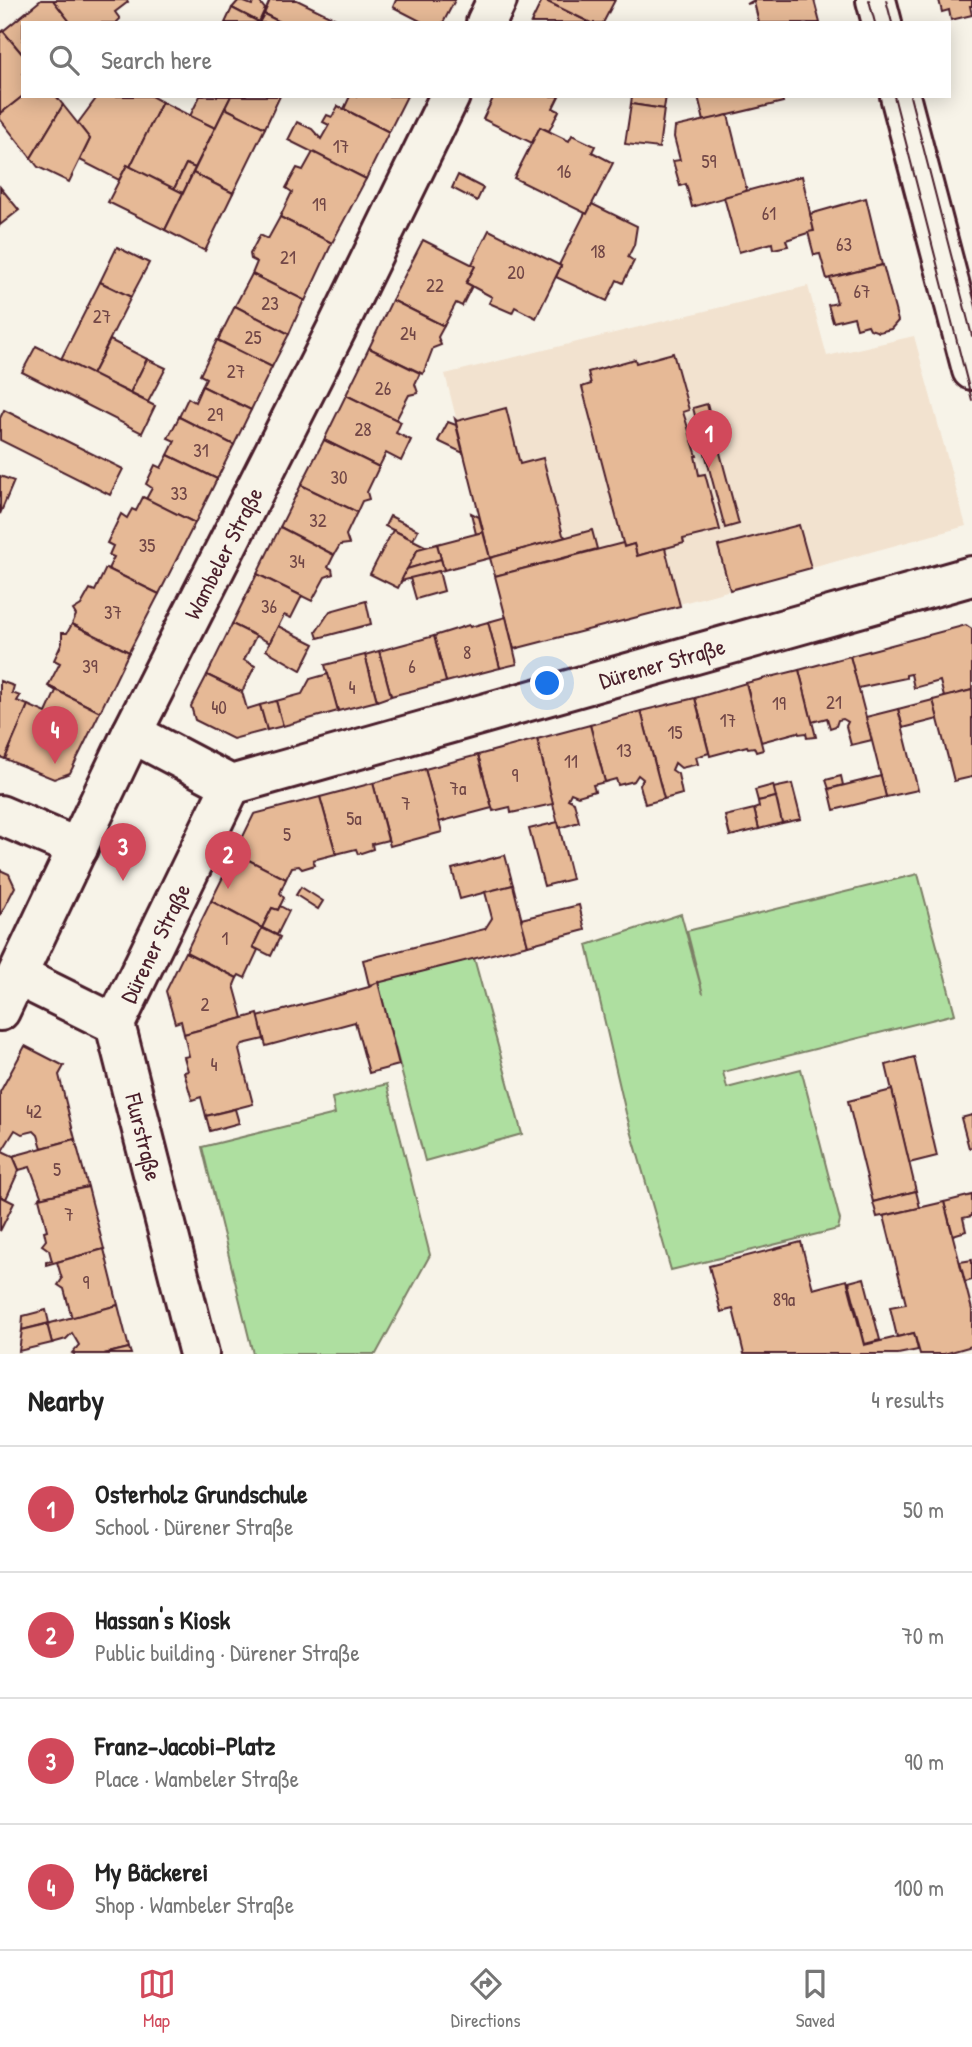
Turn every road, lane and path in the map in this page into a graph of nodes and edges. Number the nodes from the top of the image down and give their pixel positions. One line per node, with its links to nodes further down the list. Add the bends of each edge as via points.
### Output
1 (497, 0): 3 (street)
2 (876, 0): 4 (street)
3 (487, 21)
4 (881, 21)
5 (449, 98): 9 (street, Wambeler Straße)
6 (902, 98): 7 (street)
7 (972, 370)
8 (972, 576): 10 (street, Dürener Straße)
9 (132, 733): 10 (street); 12 (street, Wambeler Straße)
10 (231, 785): 15 (street, Dürener Straße)
11 (0, 815): 12 (street)
12 (78, 848): 13 (street, Wambeler Straße)
13 (18, 976): 14 (street, Wambeler Straße); 15 (street)
14 (0, 1010)
15 (115, 1024): 16 (street, Flurstraße)
16 (199, 1354)

